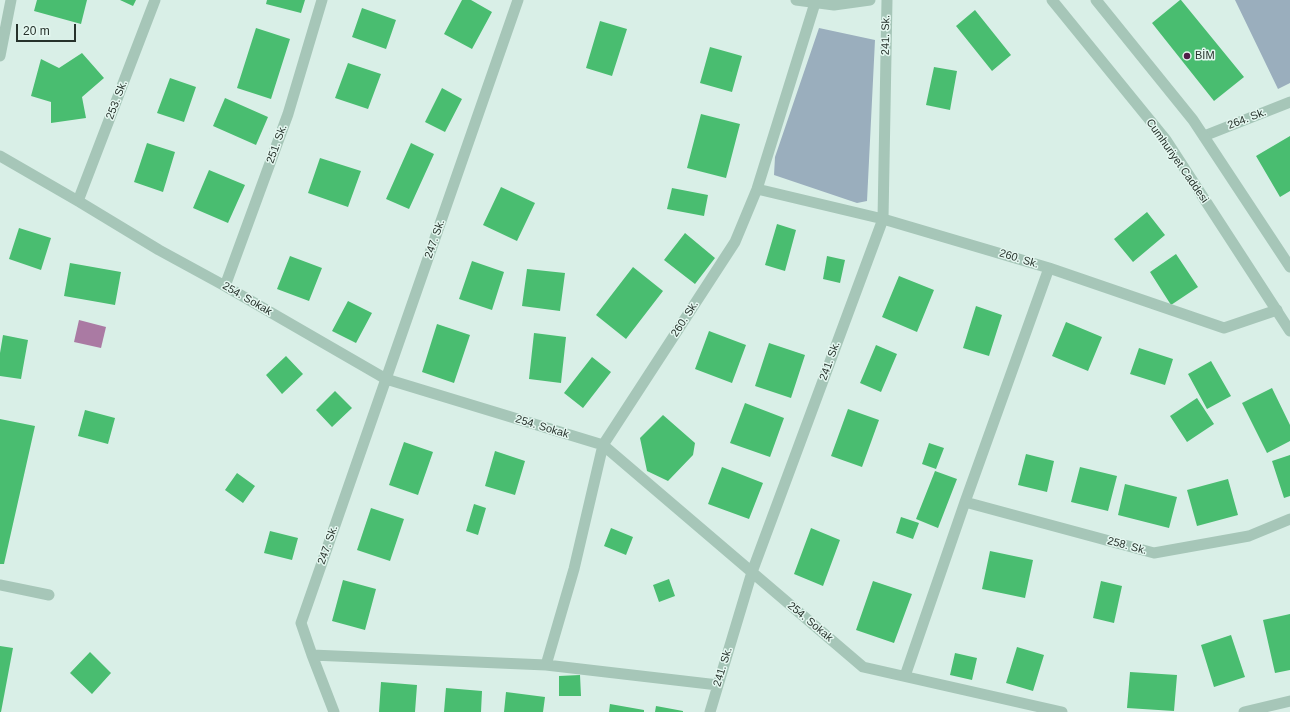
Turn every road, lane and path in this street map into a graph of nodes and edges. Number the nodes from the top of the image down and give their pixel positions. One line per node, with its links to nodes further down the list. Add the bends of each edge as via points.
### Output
1 (12, 0): 11 (street)
2 (155, 0): 16 (street, 253. Sk.)
3 (322, 0): 20 (street, 251. Sk., via 288,114)
4 (518, 0): 23 (street, 247. Sk.)
5 (796, 0): 10 (street)
6 (870, 0): 10 (street, via 834,5)
7 (887, 0): 17 (street, 241. Sk.)
8 (1052, 0): 21 (street, Cumhuriyet Caddesi, via 1166,140)
9 (1096, 0): 13 (street, via 1194,120)
10 (815, 3): 15 (street, 260. Sk.)
11 (0, 56)
12 (1290, 102): 13 (street, 264. Sk.)
13 (1204, 136): 18 (street)
14 (0, 156): 16 (street, 254. Sokak)
15 (757, 189): 17 (street, 260. Sk.); 24 (street, 260. Sk., via 735,242)
16 (78, 201): 20 (street, 254. Sokak, via 158,250)
17 (883, 219): 19 (street, 260. Sk.); 27 (street, 241. Sk.)
18 (1290, 267)
19 (1049, 268): 21 (street, 260. Sk., via 1224,328); 25 (street)
20 (225, 286): 23 (street, 254. Sokak)
21 (1277, 310): 22 (street, Cumhuriyet Caddesi)
22 (1290, 331)
23 (386, 379): 24 (street, 254. Sokak); 30 (street, 247. Sk., via 302,623)
24 (603, 445): 27 (street, 254. Sokak); 31 (street, via 574,569)
25 (965, 502): 26 (street, 258. Sk., via 1154,553 1250,536); 32 (street)
26 (1290, 519)
27 (752, 572): 32 (street, 254. Sokak, via 863,667); 33 (street, 241. Sk.)
28 (0, 585): 29 (street)
29 (49, 595)
30 (312, 655): 31 (street); 35 (street, 247. Sk.)
31 (546, 664): 33 (street)
32 (904, 676): 37 (street, 254. Sokak)
33 (718, 685): 36 (street, 241. Sk.)
34 (1290, 701): 38 (street)
35 (334, 712)
36 (710, 712)
37 (1062, 712)
38 (1244, 712)

